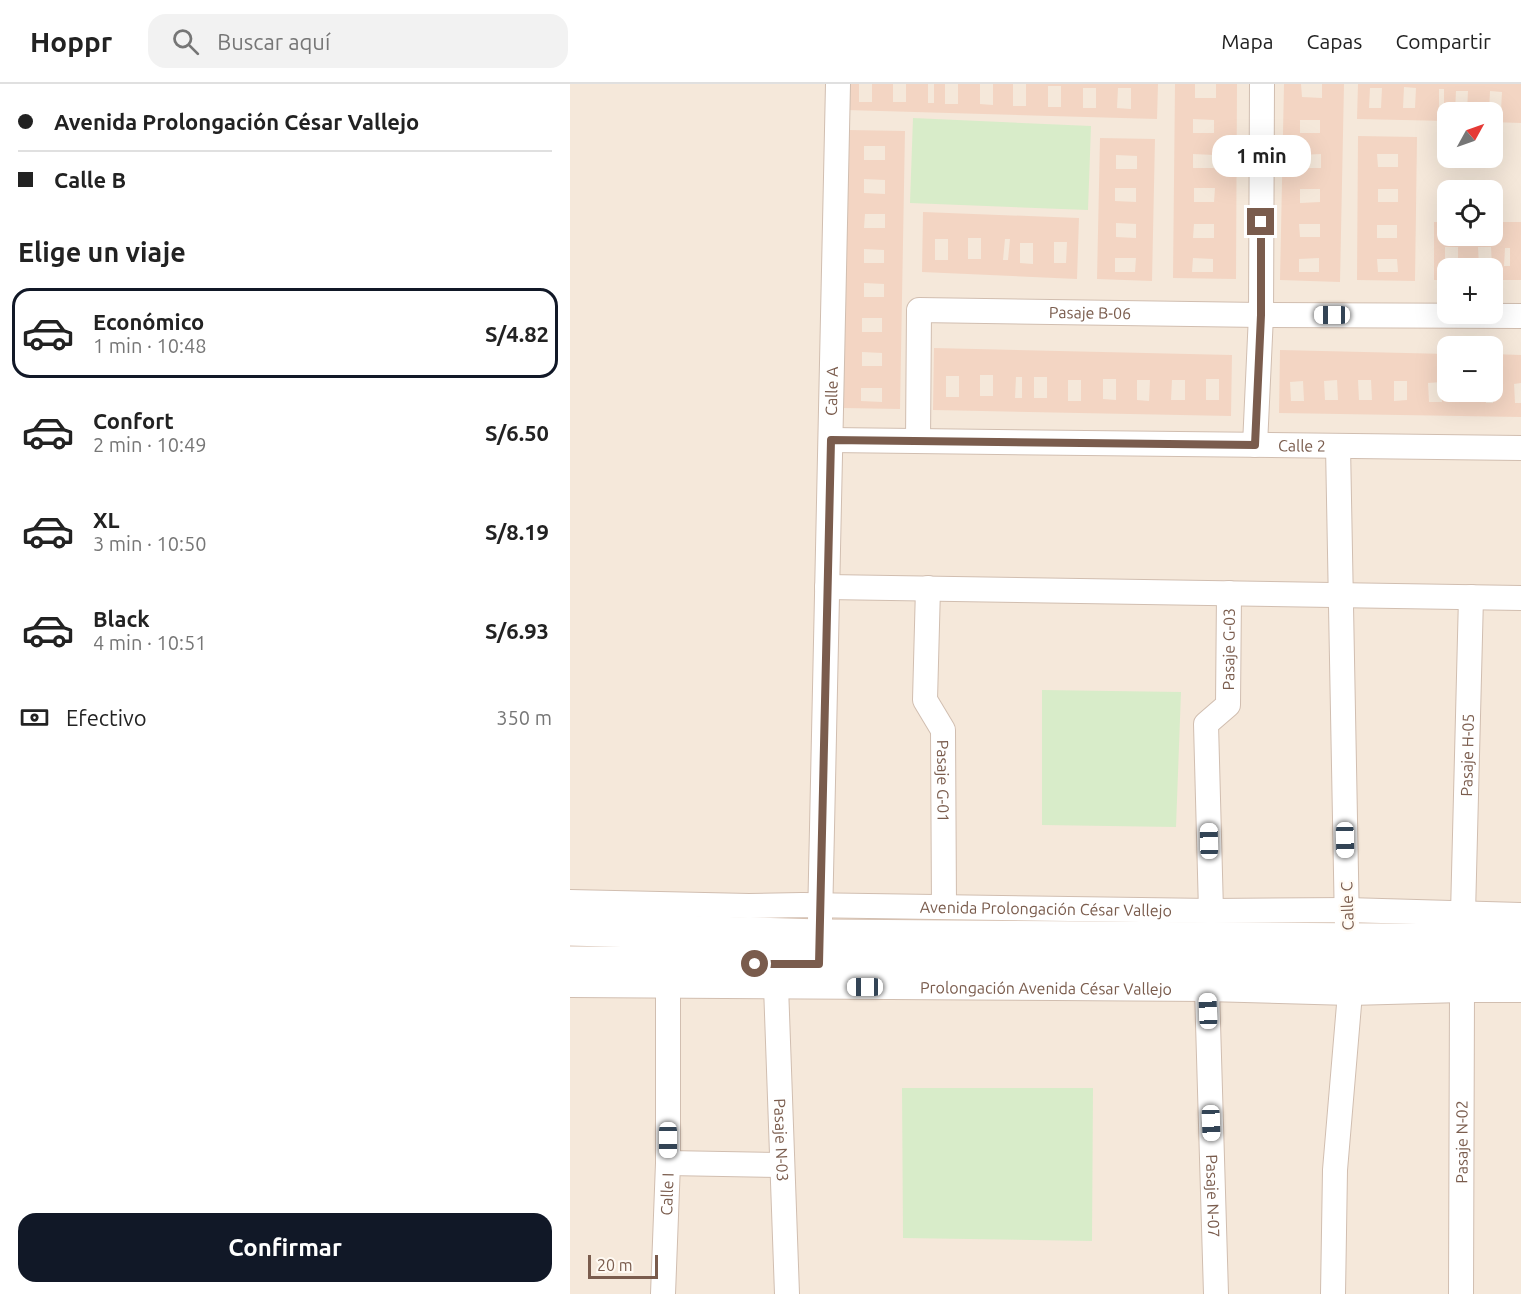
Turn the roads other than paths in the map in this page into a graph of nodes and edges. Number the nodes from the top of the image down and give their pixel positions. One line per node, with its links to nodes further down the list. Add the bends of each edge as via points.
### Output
1 (838, 84): 5 (street, Calle A)
2 (1262, 84): 3 (street)
3 (1261, 315): 4 (street, Pasaje B-06); 6 (street, Pasaje B-06, via 919,310); 7 (street)
4 (1521, 315)
5 (831, 440): 6 (street, Calle 2); 10 (street, Calle A)
6 (918, 441): 7 (street, Calle 2)
7 (1255, 445): 8 (street, Calle 2)
8 (1338, 446): 9 (street, Calle 2); 13 (street, Calle C)
9 (1521, 448)
10 (828, 587): 11 (street); 24 (street, Calle A)
11 (928, 588): 12 (street); 17 (street, Pasaje G-01, via 925,700 944,730)
12 (1229, 593): 13 (street); 18 (street, Pasaje G-03, via 1228,705 1206,724)
13 (1340, 595): 14 (street); 21 (street, Calle C)
14 (1471, 597): 15 (street); 19 (street, Pasaje H-05)
15 (1521, 598)
16 (570, 902): 24 (street, Avenida Prolongación César Vallejo, via 749,906)
17 (944, 907): 18 (street, Avenida Prolongación César Vallejo); 24 (street, Avenida Prolongación César Vallejo)
18 (1211, 911): 21 (street, Avenida Prolongación César Vallejo)
19 (1463, 914): 20 (street, Avenida Prolongación César Vallejo); 21 (street, Avenida Prolongación César Vallejo)
20 (1521, 915)
21 (1347, 925): 23 (street, Avenida Prolongación César Vallejo); 24 (street, Avenida Prolongación César Vallejo); 27 (street, Calle C)
22 (570, 929): 24 (street, Avenida Prolongación César Vallejo)
23 (1521, 941)
24 (819, 948): 25 (street, Avenida Prolongación César Vallejo); 27 (street, Avenida Prolongación César Vallejo); 30 (street, Prolongación Avenida César Vallejo); 31 (street, Prolongación Avenida César Vallejo)
25 (570, 963)
26 (1521, 972): 27 (street, Avenida Prolongación César Vallejo)
27 (1350, 982): 31 (street, Prolongación Avenida César Vallejo); 32 (street, Prolongación Avenida César Vallejo); 39 (street, Calle C, via 1335,1170)
28 (570, 986): 29 (street, Prolongación Avenida César Vallejo)
29 (668, 986): 30 (street, Prolongación Avenida César Vallejo); 34 (street, Calle I)
30 (776, 986): 35 (street, Pasaje N-03)
31 (1207, 989): 38 (street, Pasaje N-07)
32 (1462, 990): 33 (street, Prolongación Avenida César Vallejo); 40 (street, Pasaje N-02)
33 (1521, 990)
34 (668, 1163): 35 (street); 36 (street, Calle I)
35 (782, 1165): 37 (street, Pasaje N-03)
36 (663, 1294)
37 (787, 1294)
38 (1216, 1294)
39 (1333, 1294)
40 (1461, 1294)

